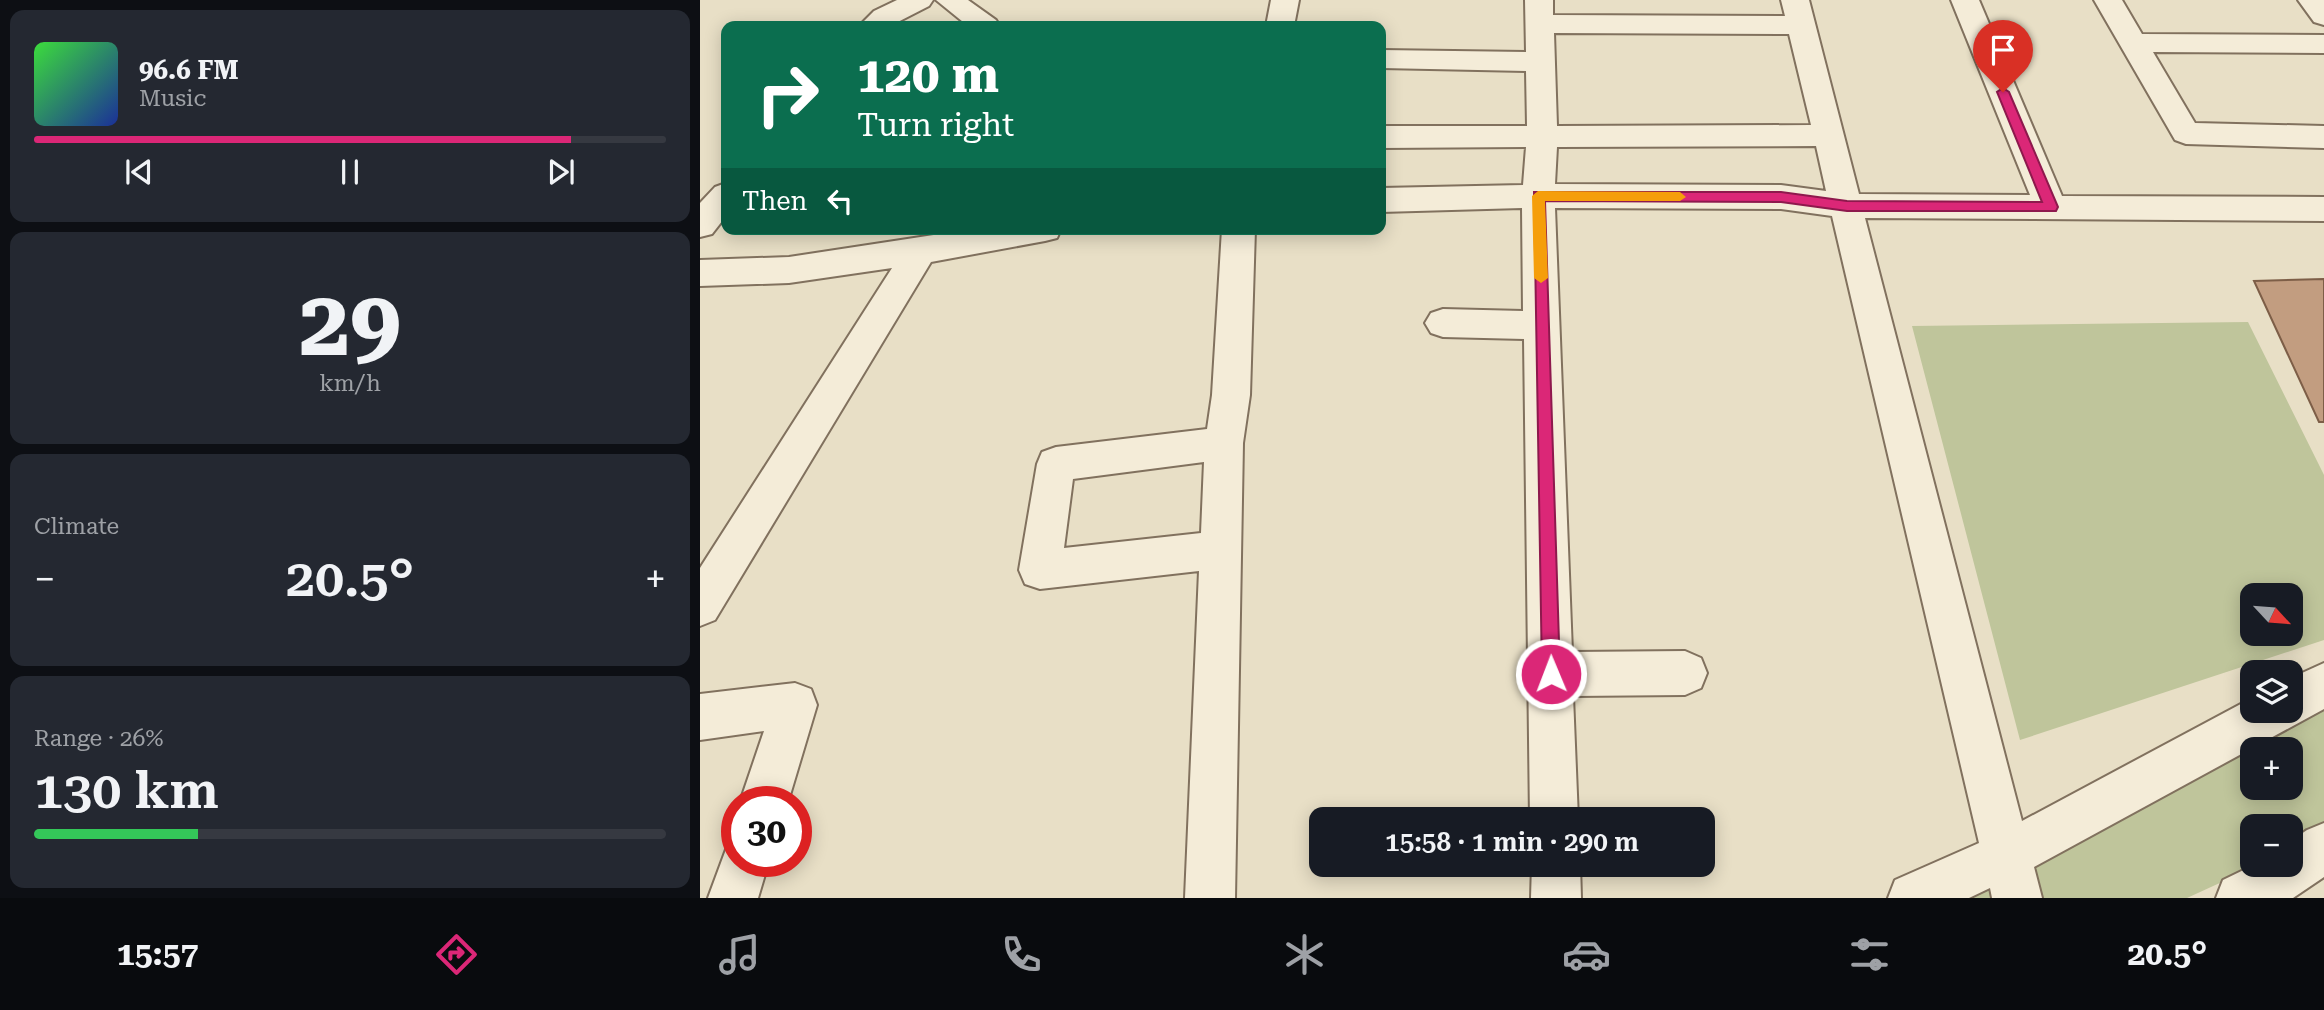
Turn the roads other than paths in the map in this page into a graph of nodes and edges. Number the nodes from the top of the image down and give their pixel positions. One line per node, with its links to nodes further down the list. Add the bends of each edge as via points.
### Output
1 (919, 0): 10 (street)
2 (950, 0): 11 (street)
3 (1285, 0): 12 (street)
4 (1965, 0): 24 (street)
5 (2108, 0): 13 (street)
6 (2312, 0): 9 (street)
7 (1539, 12): 8 (street); 16 (street)
8 (1798, 13): 18 (street)
9 (2324, 16)
10 (879, 21)
11 (979, 21)
12 (1281, 21)
13 (2133, 43): 14 (street); 20 (street, via 2186,133)
14 (2324, 44)
15 (1386, 59): 16 (street)
16 (1541, 62): 17 (street)
17 (1542, 135): 18 (street); 19 (street); 21 (street)
18 (1829, 135): 23 (street)
19 (1386, 137)
20 (2324, 137)
21 (1538, 196): 22 (street); 23 (street, via 1781,197); 31 (street)
22 (1386, 200)
23 (1847, 206): 24 (street); 46 (street)
24 (2051, 207): 25 (street)
25 (2324, 209)
26 (1011, 235): 28 (street)
27 (1240, 235): 32 (street)
28 (920, 251): 29 (street, via 789,270); 34 (street)
29 (700, 273)
30 (1443, 323): 31 (street)
31 (1542, 325): 36 (street)
32 (1224, 443): 33 (street); 33 (street, via 1056,464 1040,570)
33 (1221, 550): 48 (street)
34 (700, 606)
35 (1685, 673): 36 (street)
36 (1551, 674): 42 (street)
37 (2324, 685): 38 (street)
38 (2303, 696)
39 (700, 716): 41 (street, via 795,705)
40 (2255, 723): 46 (street)
41 (769, 786)
42 (1554, 807)
43 (2324, 847): 51 (street, via 2281,878)
44 (740, 877): 47 (street)
45 (1556, 877): 49 (street)
46 (2012, 877): 50 (street)
47 (733, 898)
48 (1210, 898)
49 (1556, 898)
50 (1913, 898)
51 (2241, 898)

